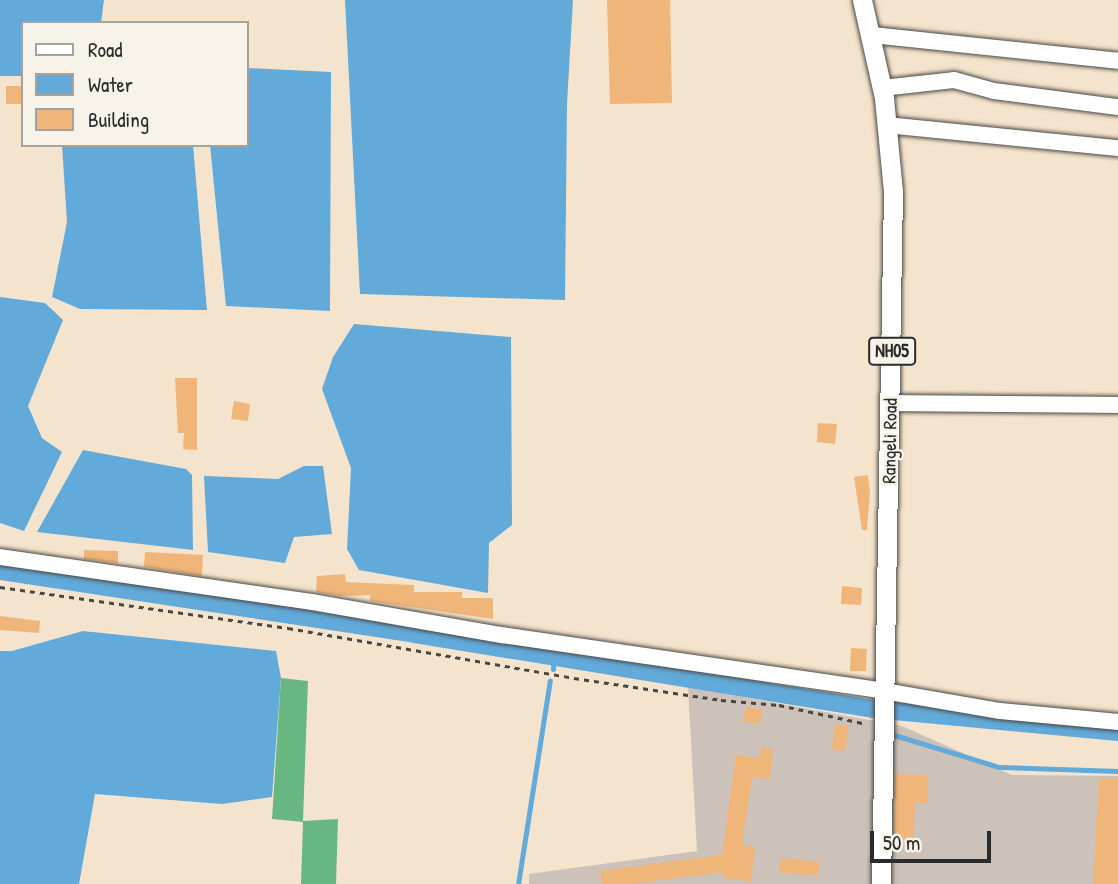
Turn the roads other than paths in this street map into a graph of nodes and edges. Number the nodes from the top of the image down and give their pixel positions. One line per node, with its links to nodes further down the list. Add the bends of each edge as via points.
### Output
1 (862, 0): 2 (main road, Rangeli Road / NH05)
2 (872, 35): 3 (street); 4 (main road, Rangeli Road / NH05)
3 (1118, 61)
4 (882, 88): 5 (street, via 954,80 994,91); 6 (main road, Rangeli Road / NH05)
5 (1118, 107)
6 (886, 125): 7 (street); 8 (main road, Rangeli Road / NH05, via 893,191)
7 (1118, 148)
8 (891, 403): 9 (street); 11 (main road, Rangeli Road / NH05)
9 (1118, 405)
10 (0, 556): 11 (street, via 502,635)
11 (884, 713): 12 (street, via 1000,711); 13 (main road, Rangeli Road / NH05)
12 (1118, 722)
13 (881, 884)

